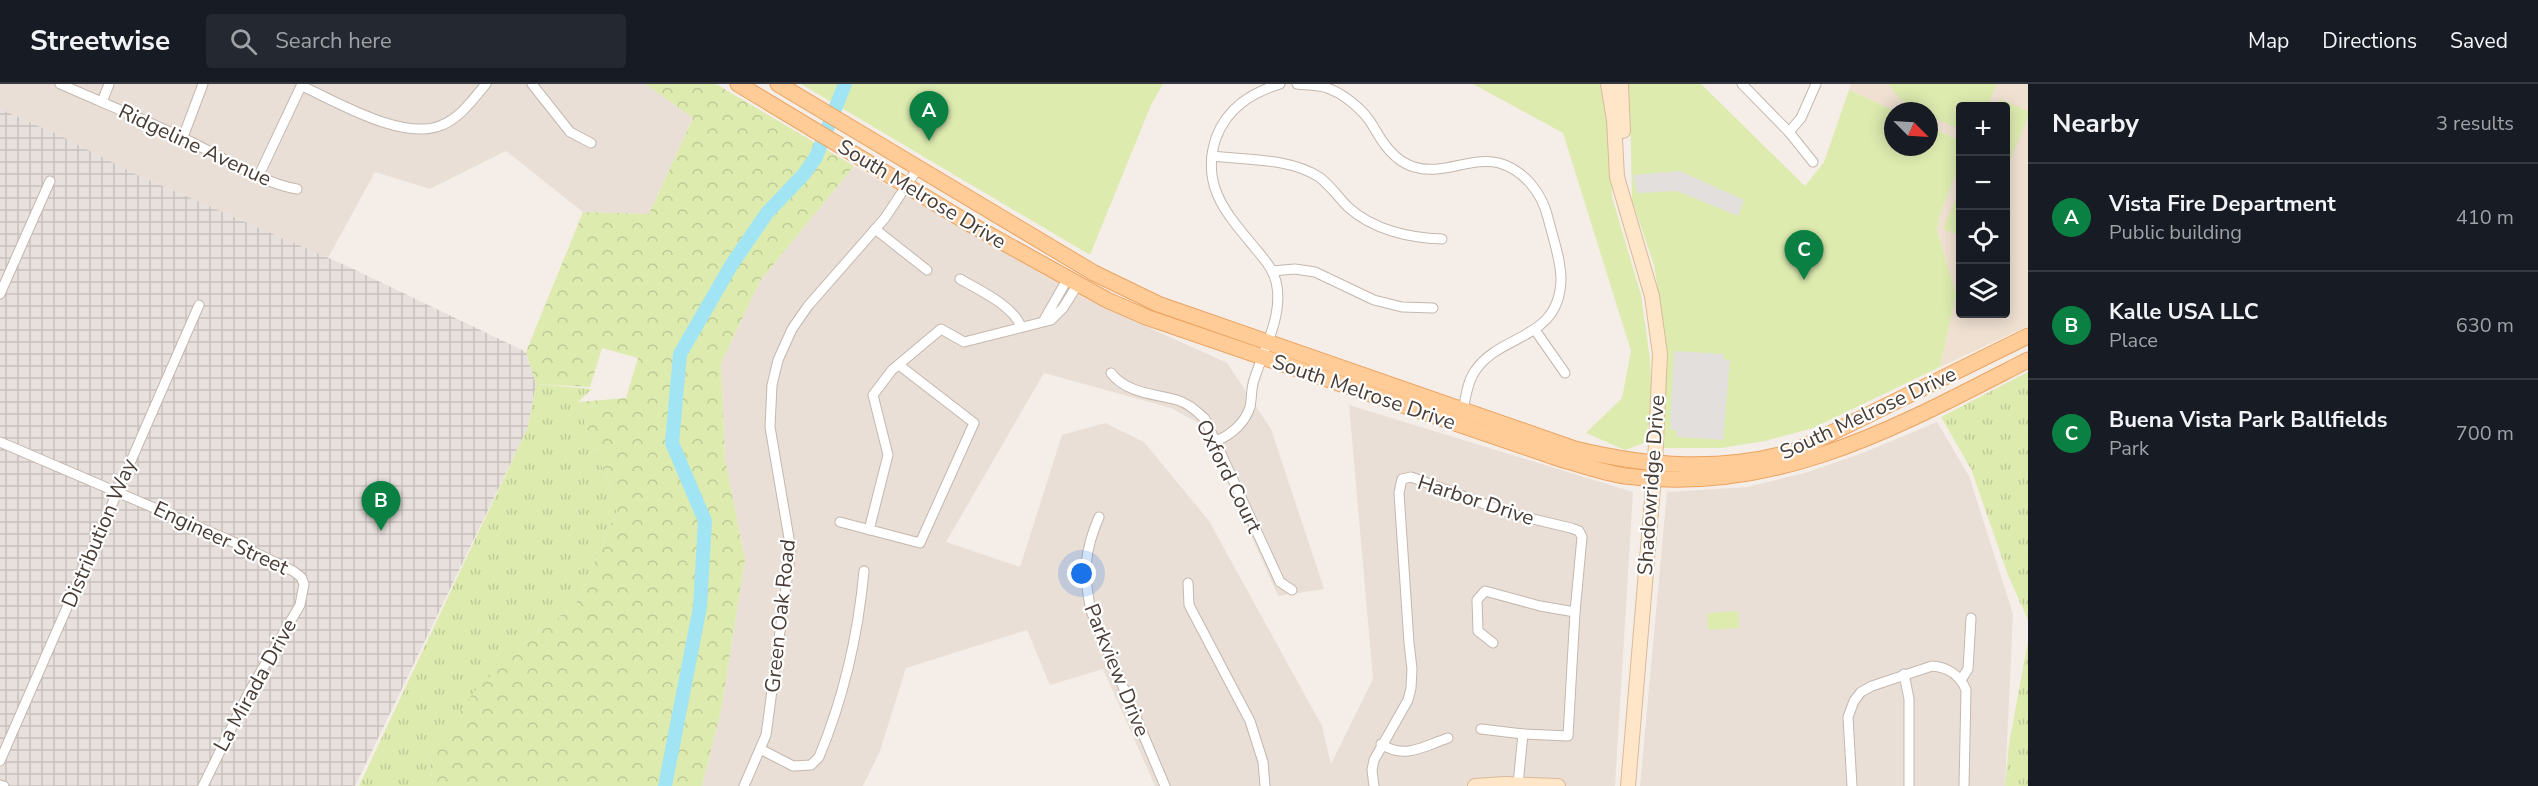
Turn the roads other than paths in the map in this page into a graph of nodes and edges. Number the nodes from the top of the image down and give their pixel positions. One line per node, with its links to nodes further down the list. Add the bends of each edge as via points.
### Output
1 (60, 84): 15 (street, Ridgeline Avenue)
2 (109, 84): 15 (street)
3 (203, 84): 17 (street)
4 (486, 84): 13 (street, via 459,115 442,126 423,130 395,127)
5 (532, 84): 18 (street, via 570,132)
6 (738, 84): 24 (main road, South Melrose Drive)
7 (1280, 84): 19 (street, via 1243,100 1222,125)
8 (1297, 84): 39 (street, via 1324,87 1343,96 1364,115 1395,156 1411,166 1450,169 1470,162 1499,163 1523,176 1538,192 1547,213 1561,281 1552,312)
9 (1608, 84): 26 (street, Shadowridge Drive, via 1617,177)
10 (1621, 84): 26 (street, Shadowridge Drive, via 1626,175)
11 (1742, 84): 16 (street)
12 (1816, 84): 16 (street, via 1801,118)
13 (302, 85): 22 (street)
14 (784, 88): 21 (main road, South Melrose Drive)
15 (102, 102): 17 (street, Ridgeline Avenue)
16 (1789, 132): 20 (street)
17 (183, 137): 22 (street, Ridgeline Avenue)
18 (591, 143)
19 (1212, 156): 30 (street, via 1296,166 1320,178 1350,209 1378,225 1422,239); 32 (street, via 1215,193)
20 (1813, 162)
21 (918, 168): 24 (street, Green Oak Road); 28 (main road, South Melrose Drive)
22 (260, 175): 25 (street, Ridgeline Avenue)
23 (50, 182): 35 (street)
24 (907, 186): 27 (main road, South Melrose Drive); 29 (street, Green Oak Road)
25 (297, 189)
26 (1623, 189): 50 (street, Shadowridge Drive, via 1652,296 1660,354)
27 (939, 204): 28 (main road, via 952,202 987,220); 34 (main road, South Melrose Drive)
28 (1001, 218): 41 (main road, South Melrose Drive, via 1125,289)
29 (875, 229): 31 (street); 68 (street, Green Oak Road, via 792,329 772,385 770,427 791,550 766,735)
30 (1442, 239)
31 (927, 270)
32 (1272, 271): 37 (street, via 1315,272 1374,300 1402,307); 41 (street, via 1278,294)
33 (960, 279): 38 (street, via 1017,317)
34 (1073, 281): 38 (street, via 1044,320); 42 (main road, South Melrose Drive, via 1146,318)
35 (0, 294)
36 (199, 305): 51 (street, Distribution Way)
37 (1433, 308)
38 (1021, 327): 44 (street, via 964,342 941,329)
39 (1535, 330): 46 (street); 47 (street, via 1497,349 1481,363 1470,380)
40 (2028, 336): 50 (main road, South Melrose Drive, via 1796,451 1728,464)
41 (1268, 342): 42 (street); 47 (main road, South Melrose Drive)
42 (1262, 358): 48 (street, via 1249,408 1239,426); 50 (main road, South Melrose Drive, via 1563,460 1623,476)
43 (2028, 360): 50 (main road, South Melrose Drive, via 1916,417 1808,460 1755,474 1717,477)
44 (899, 364): 54 (street, via 873,395 888,455); 54 (street, via 974,423 920,543)
45 (1111, 373): 48 (street, Oxford Court, via 1128,387 1190,406 1205,419)
46 (1565, 373)
47 (1463, 410): 50 (main road, South Melrose Drive, via 1575,449)
48 (1215, 441): 58 (street, Oxford Court, via 1280,582)
49 (0, 442): 51 (street, Engineer Street)
50 (1654, 471): 78 (street, Shadowridge Drive)
51 (117, 491): 57 (street, Engineer Street, via 282,565 301,577); 69 (street, Distribution Way)
52 (1098, 517): 73 (street, Parkview Drive, via 1085,564 1091,611)
53 (840, 522): 54 (street)
54 (869, 530)
55 (864, 571): 68 (street, via 844,686 819,757 811,765 794,766)
56 (1188, 583): 74 (street, via 1189,605 1250,721 1263,762)
57 (304, 584): 71 (street, La Mirada Drive, via 300,605 245,700)
58 (1292, 590)
59 (1575, 612): 61 (street, via 1485,591 1478,600 1478,631); 65 (street, Harbor Drive, via 1568,736); 67 (street, Harbor Drive, via 1582,548 1579,531 1512,514 1411,477 1402,479 1399,493 1411,688 1408,700)
60 (1971, 618): 63 (street, via 1968,669)
61 (1492, 643)
62 (1904, 674): 63 (street, via 1937,666); 79 (street, via 1866,689 1851,706 1848,724); 80 (street, via 1909,699)
63 (1961, 680): 81 (street, via 1968,702)
64 (1481, 729): 65 (street, Harbor Drive)
65 (1523, 734): 70 (street)
66 (1448, 738): 67 (street, via 1404,753 1393,752)
67 (1381, 744): 75 (street, Harbor Drive, via 1372,770)
68 (760, 749): 72 (street, Green Oak Road)
69 (0, 761)
70 (1518, 784): 76 (street); 77 (street)
71 (203, 786)
72 (744, 786)
73 (1165, 786)
74 (1265, 786)
75 (1374, 786)
76 (1475, 786)
77 (1558, 786)
78 (1628, 786)
79 (1852, 786)
80 (1909, 786)
81 (1964, 786)

